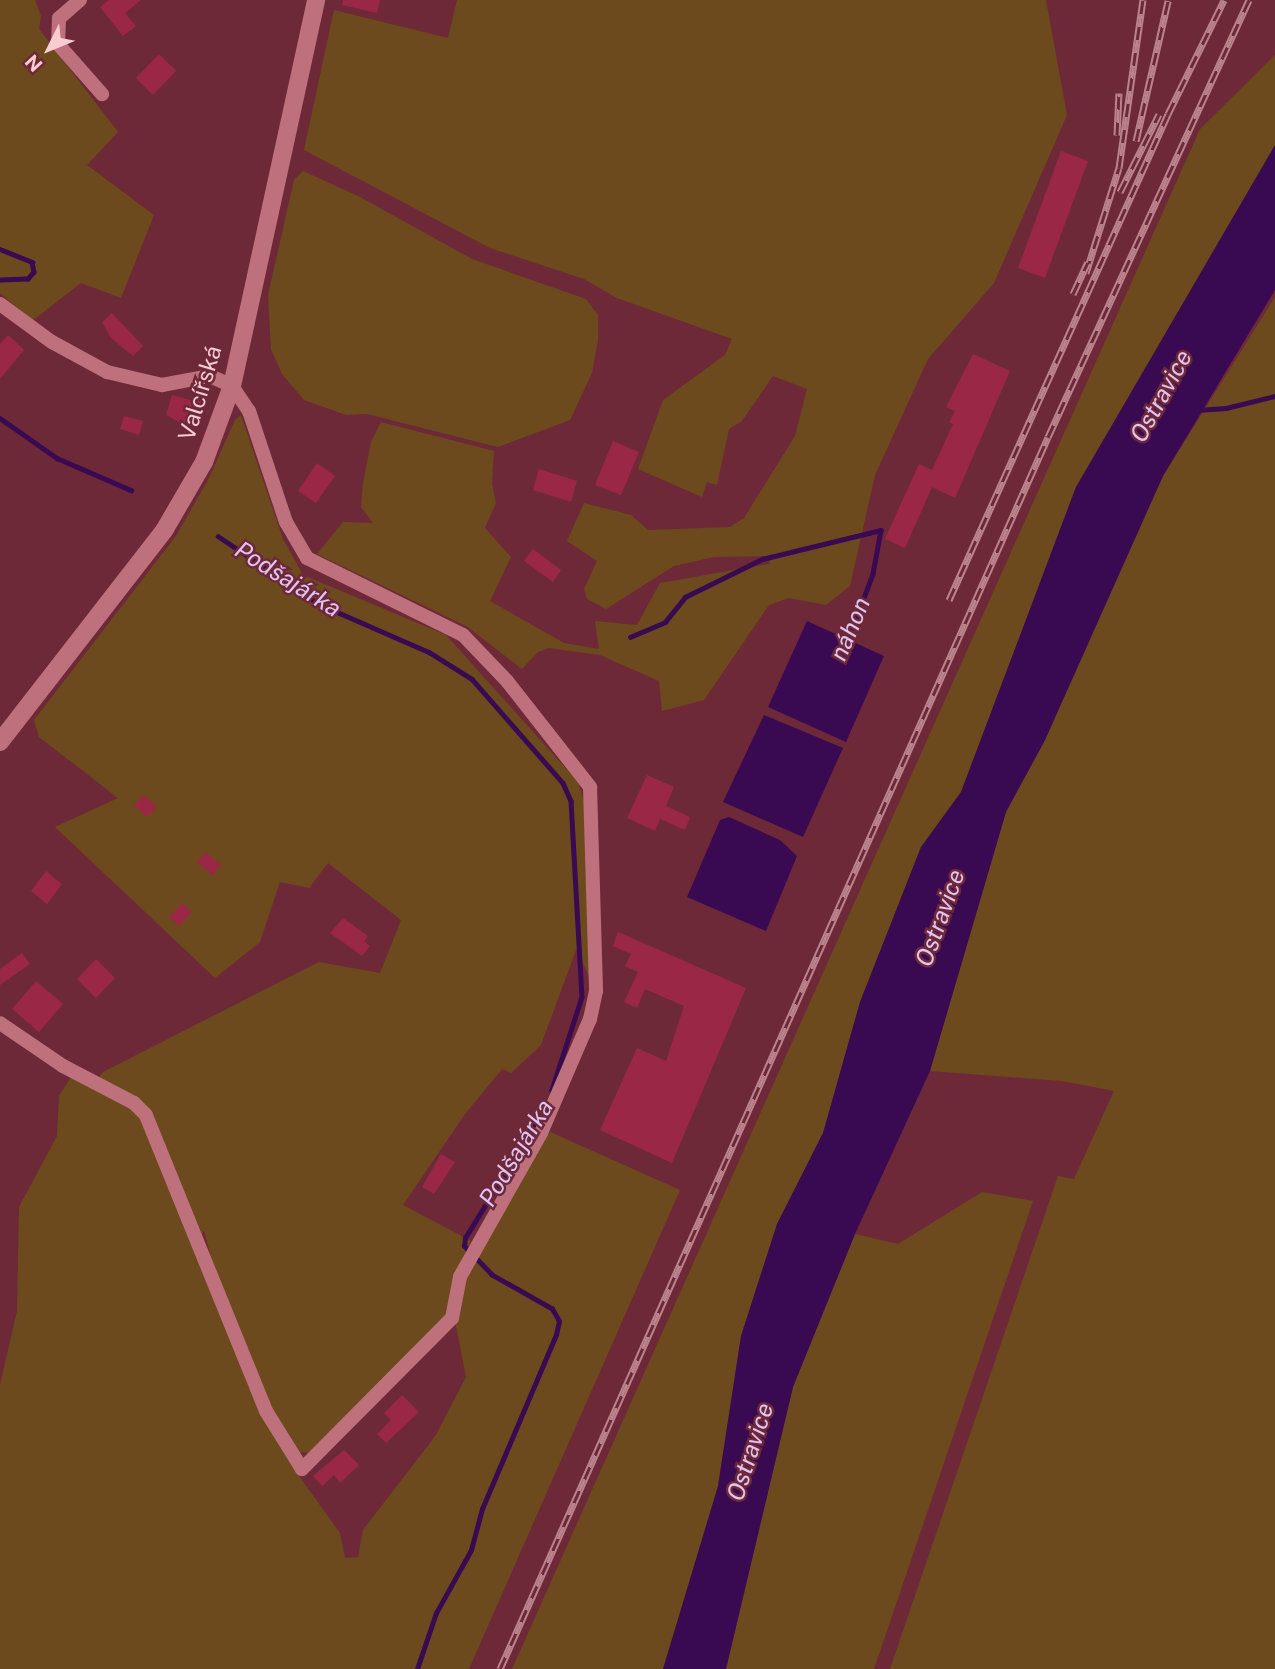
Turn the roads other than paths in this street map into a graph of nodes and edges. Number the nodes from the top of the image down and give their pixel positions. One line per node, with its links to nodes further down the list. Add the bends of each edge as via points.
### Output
1 (80, 0): 3 (street, via 60,18 58,44)
2 (316, 0): 5 (main road, Valcířská)
3 (102, 94)
4 (0, 304): 5 (street, via 52,342 107,372 163,385 210,376)
5 (232, 386): 6 (main road, Valcířská, via 204,462 165,529); 7 (street, via 248,411 286,522 307,558 463,635 507,681 590,787 594,1006 541,1133 467,1261 452,1318 302,1469 266,1411 146,1115 134,1103 64,1066)
6 (0, 742)
7 (0, 1023)

